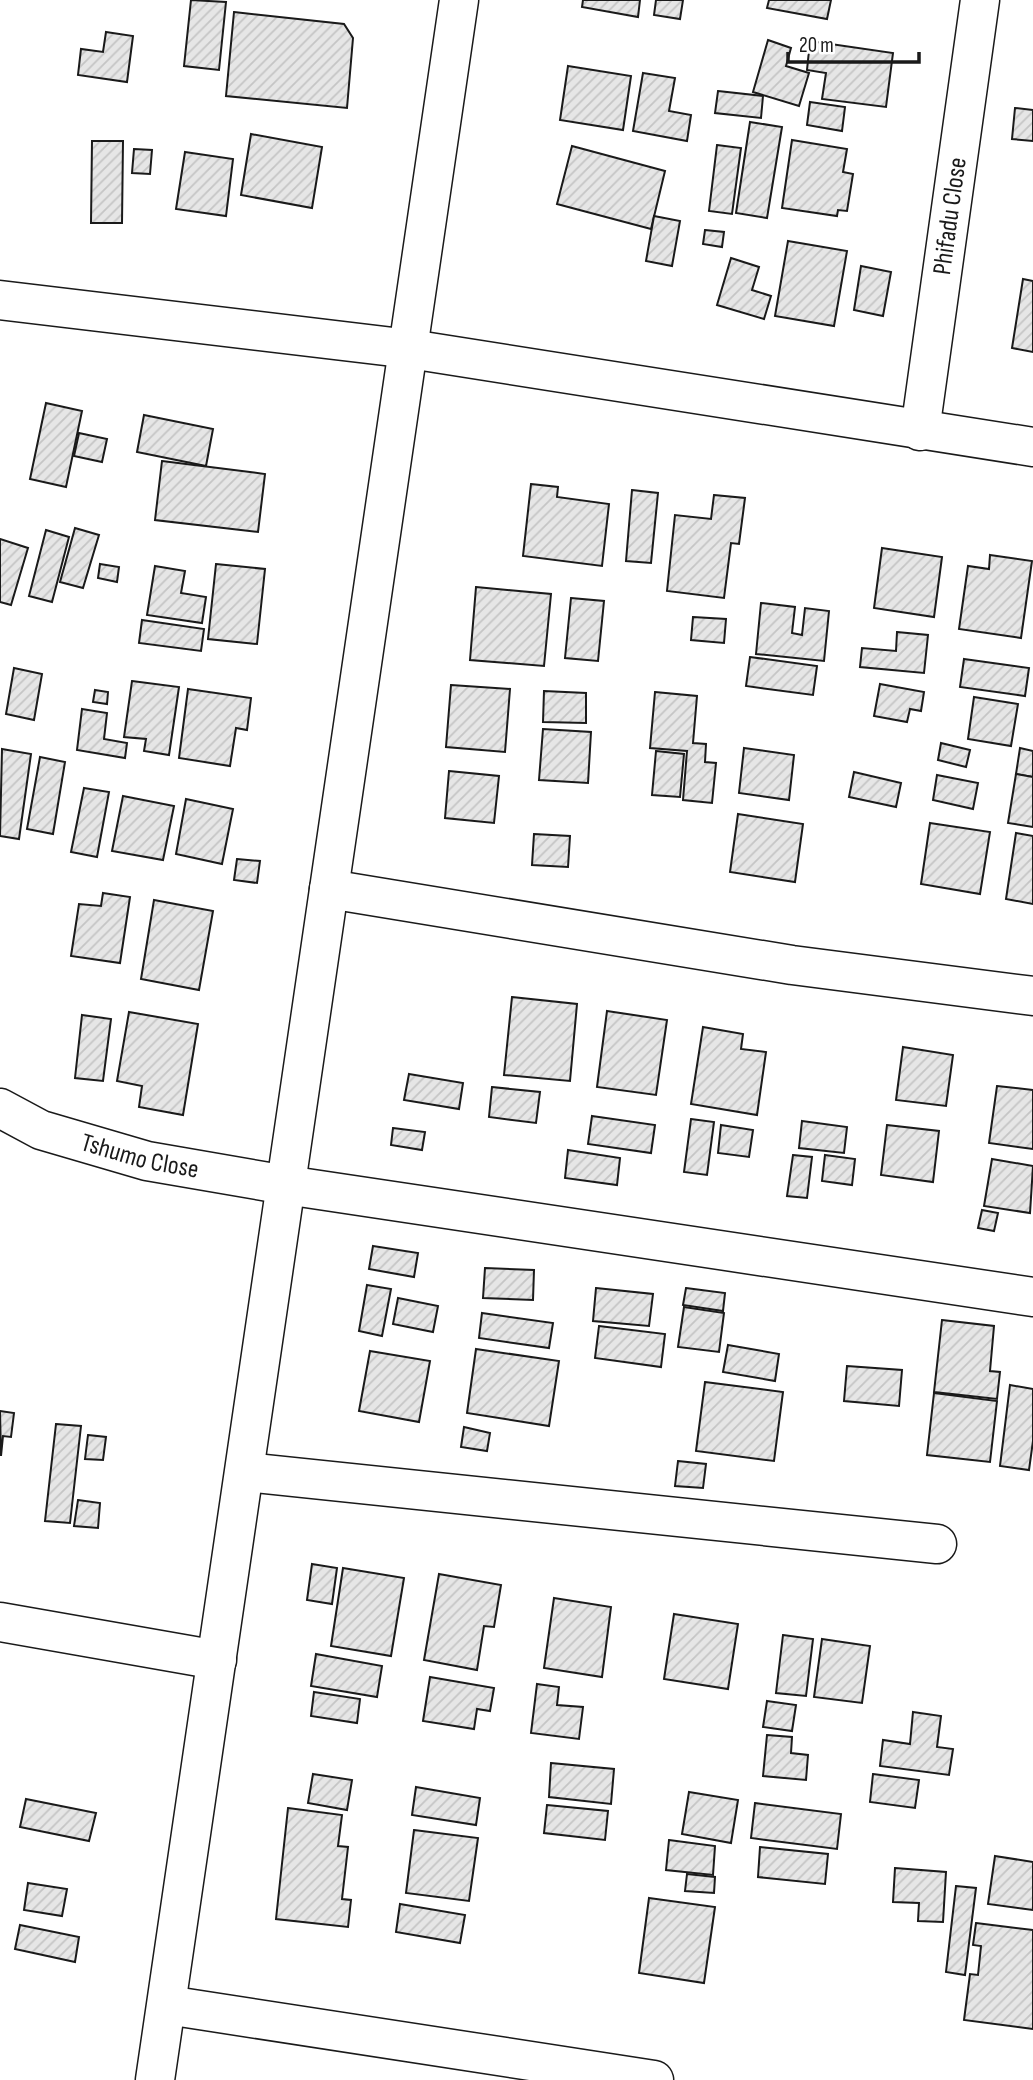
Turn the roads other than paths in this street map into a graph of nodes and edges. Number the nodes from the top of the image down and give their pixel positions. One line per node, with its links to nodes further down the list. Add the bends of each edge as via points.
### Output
1 (459, 0): 4 (street)
2 (980, 0): 5 (street, Phifadu Close)
3 (0, 300): 4 (street)
4 (410, 349): 5 (street); 7 (street)
5 (920, 431): 6 (street)
6 (1033, 447)
7 (329, 889): 8 (street, via 792,965); 10 (street)
8 (1033, 996)
9 (0, 1108): 10 (street, Tshumo Close, via 41,1130 147,1161)
10 (286, 1185): 11 (street, Tshumo Close); 12 (street)
11 (1033, 1297)
12 (245, 1472): 13 (street); 15 (street)
13 (937, 1544)
14 (0, 1622): 15 (street)
15 (217, 1660): 16 (street)
16 (167, 2005): 17 (street); 18 (street)
17 (155, 2080)
18 (654, 2080)

